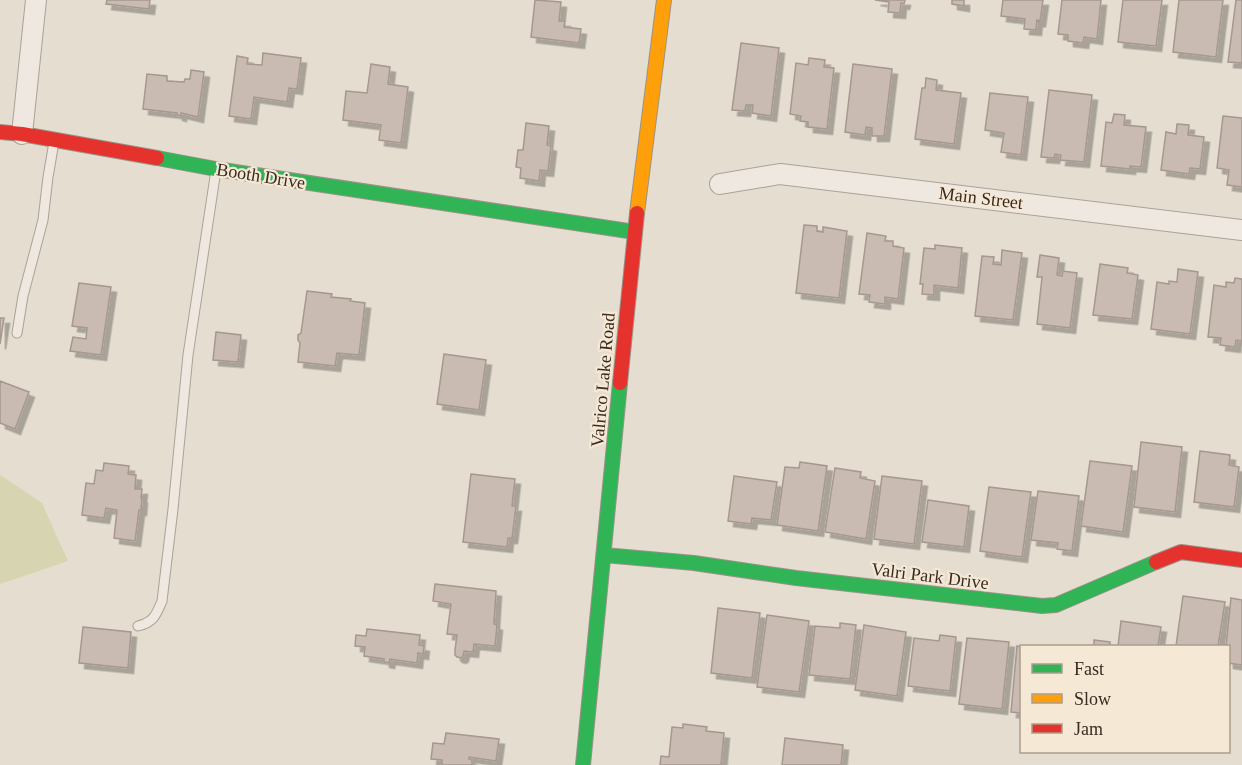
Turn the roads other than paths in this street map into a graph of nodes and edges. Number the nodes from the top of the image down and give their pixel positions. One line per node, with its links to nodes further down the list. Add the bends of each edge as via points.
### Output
1 (36, 0): 4 (street)
2 (664, 0): 9 (street, Valrico Lake Road)
3 (0, 132): 4 (street, Booth Drive)
4 (22, 134): 5 (street, Booth Drive)
5 (54, 140): 6 (street, Booth Drive); 10 (lane, via 44,220)
6 (216, 169): 9 (street, Booth Drive); 13 (lane, via 188,355 162,601 157,615)
7 (720, 184): 8 (street, Main Street, via 780,174)
8 (1242, 230)
9 (635, 232): 11 (street, Valrico Lake Road)
10 (17, 333)
11 (604, 555): 12 (street, Valri Park Drive, via 1042,606 1056,605 1181,552); 14 (street, Valrico Lake Road)
12 (1242, 560)
13 (138, 626)
14 (583, 765)

